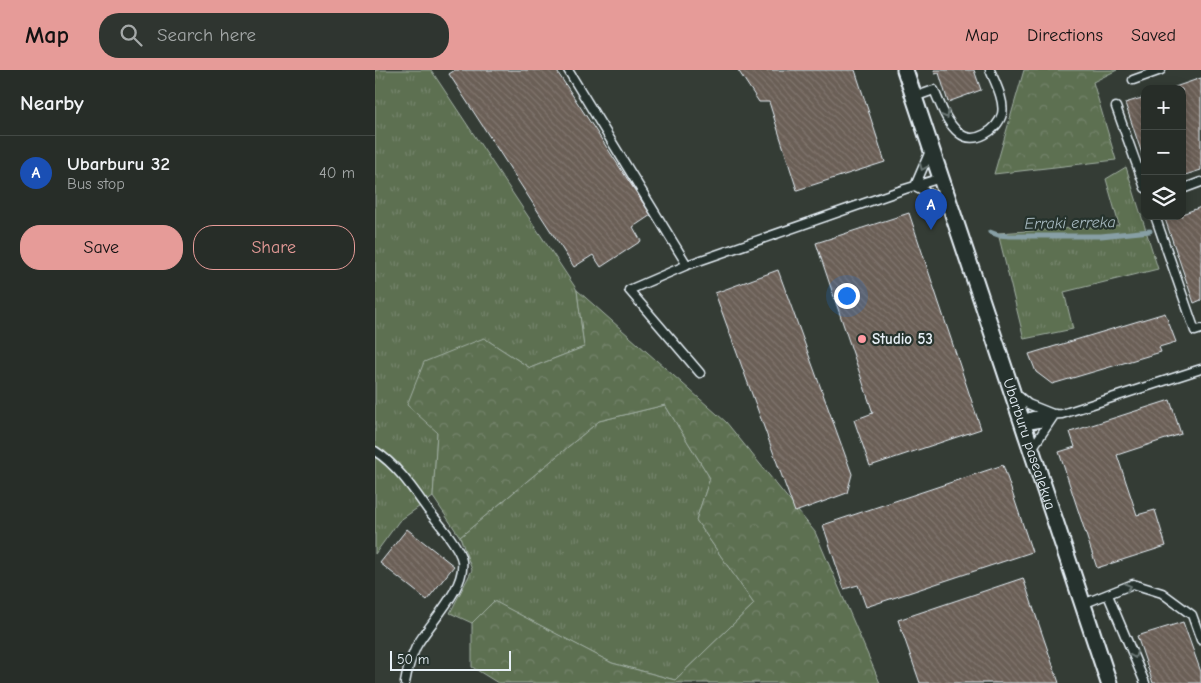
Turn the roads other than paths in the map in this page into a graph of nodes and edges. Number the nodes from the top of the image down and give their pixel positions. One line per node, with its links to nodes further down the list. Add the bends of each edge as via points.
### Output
1 (568, 70): 16 (lane)
2 (905, 70): 6 (street, Ubarburu pasealekua)
3 (990, 70): 6 (lane, one-way to 3, via 934,90 946,118 961,135 976,138 994,129 1002,114 999,92)
4 (1161, 70): 5 (lane)
5 (1133, 80)
6 (914, 97): 8 (street, Ubarburu pasealekua)
7 (1117, 107): 9 (lane)
8 (931, 148): 10 (street, Ubarburu pasealekua); 12 (lane, one-way to 12)
9 (1141, 176)
10 (941, 178): 12 (lane); 14 (street, Ubarburu pasealekua)
11 (1201, 182): 13 (lane)
12 (915, 186): 14 (lane); 16 (lane)
13 (1186, 188)
14 (950, 205): 20 (street, Ubarburu pasealekua)
15 (1156, 220): 17 (lane, via 1195,331)
16 (687, 265): 19 (lane, via 629,290)
17 (1201, 329)
18 (1201, 369): 21 (lane)
19 (700, 374)
20 (1011, 390): 21 (lane); 22 (street, Ubarburu pasealekua)
21 (1052, 418): 22 (lane, via 1033,416); 23 (lane)
22 (1021, 420): 23 (street, Ubarburu pasealekua)
23 (1031, 450): 26 (street, Ubarburu pasealekua)
24 (375, 451): 28 (lane, via 400,472 462,559 462,574 417,646)
25 (1108, 594): 26 (lane); 27 (lane, one-way to 27, via 1133,584 1162,593 1192,615); 30 (lane, one-way to 30)
26 (1083, 604): 29 (street, Ubarburu pasealekua)
27 (1201, 640)
28 (405, 683)
29 (1109, 683)
30 (1145, 683)

